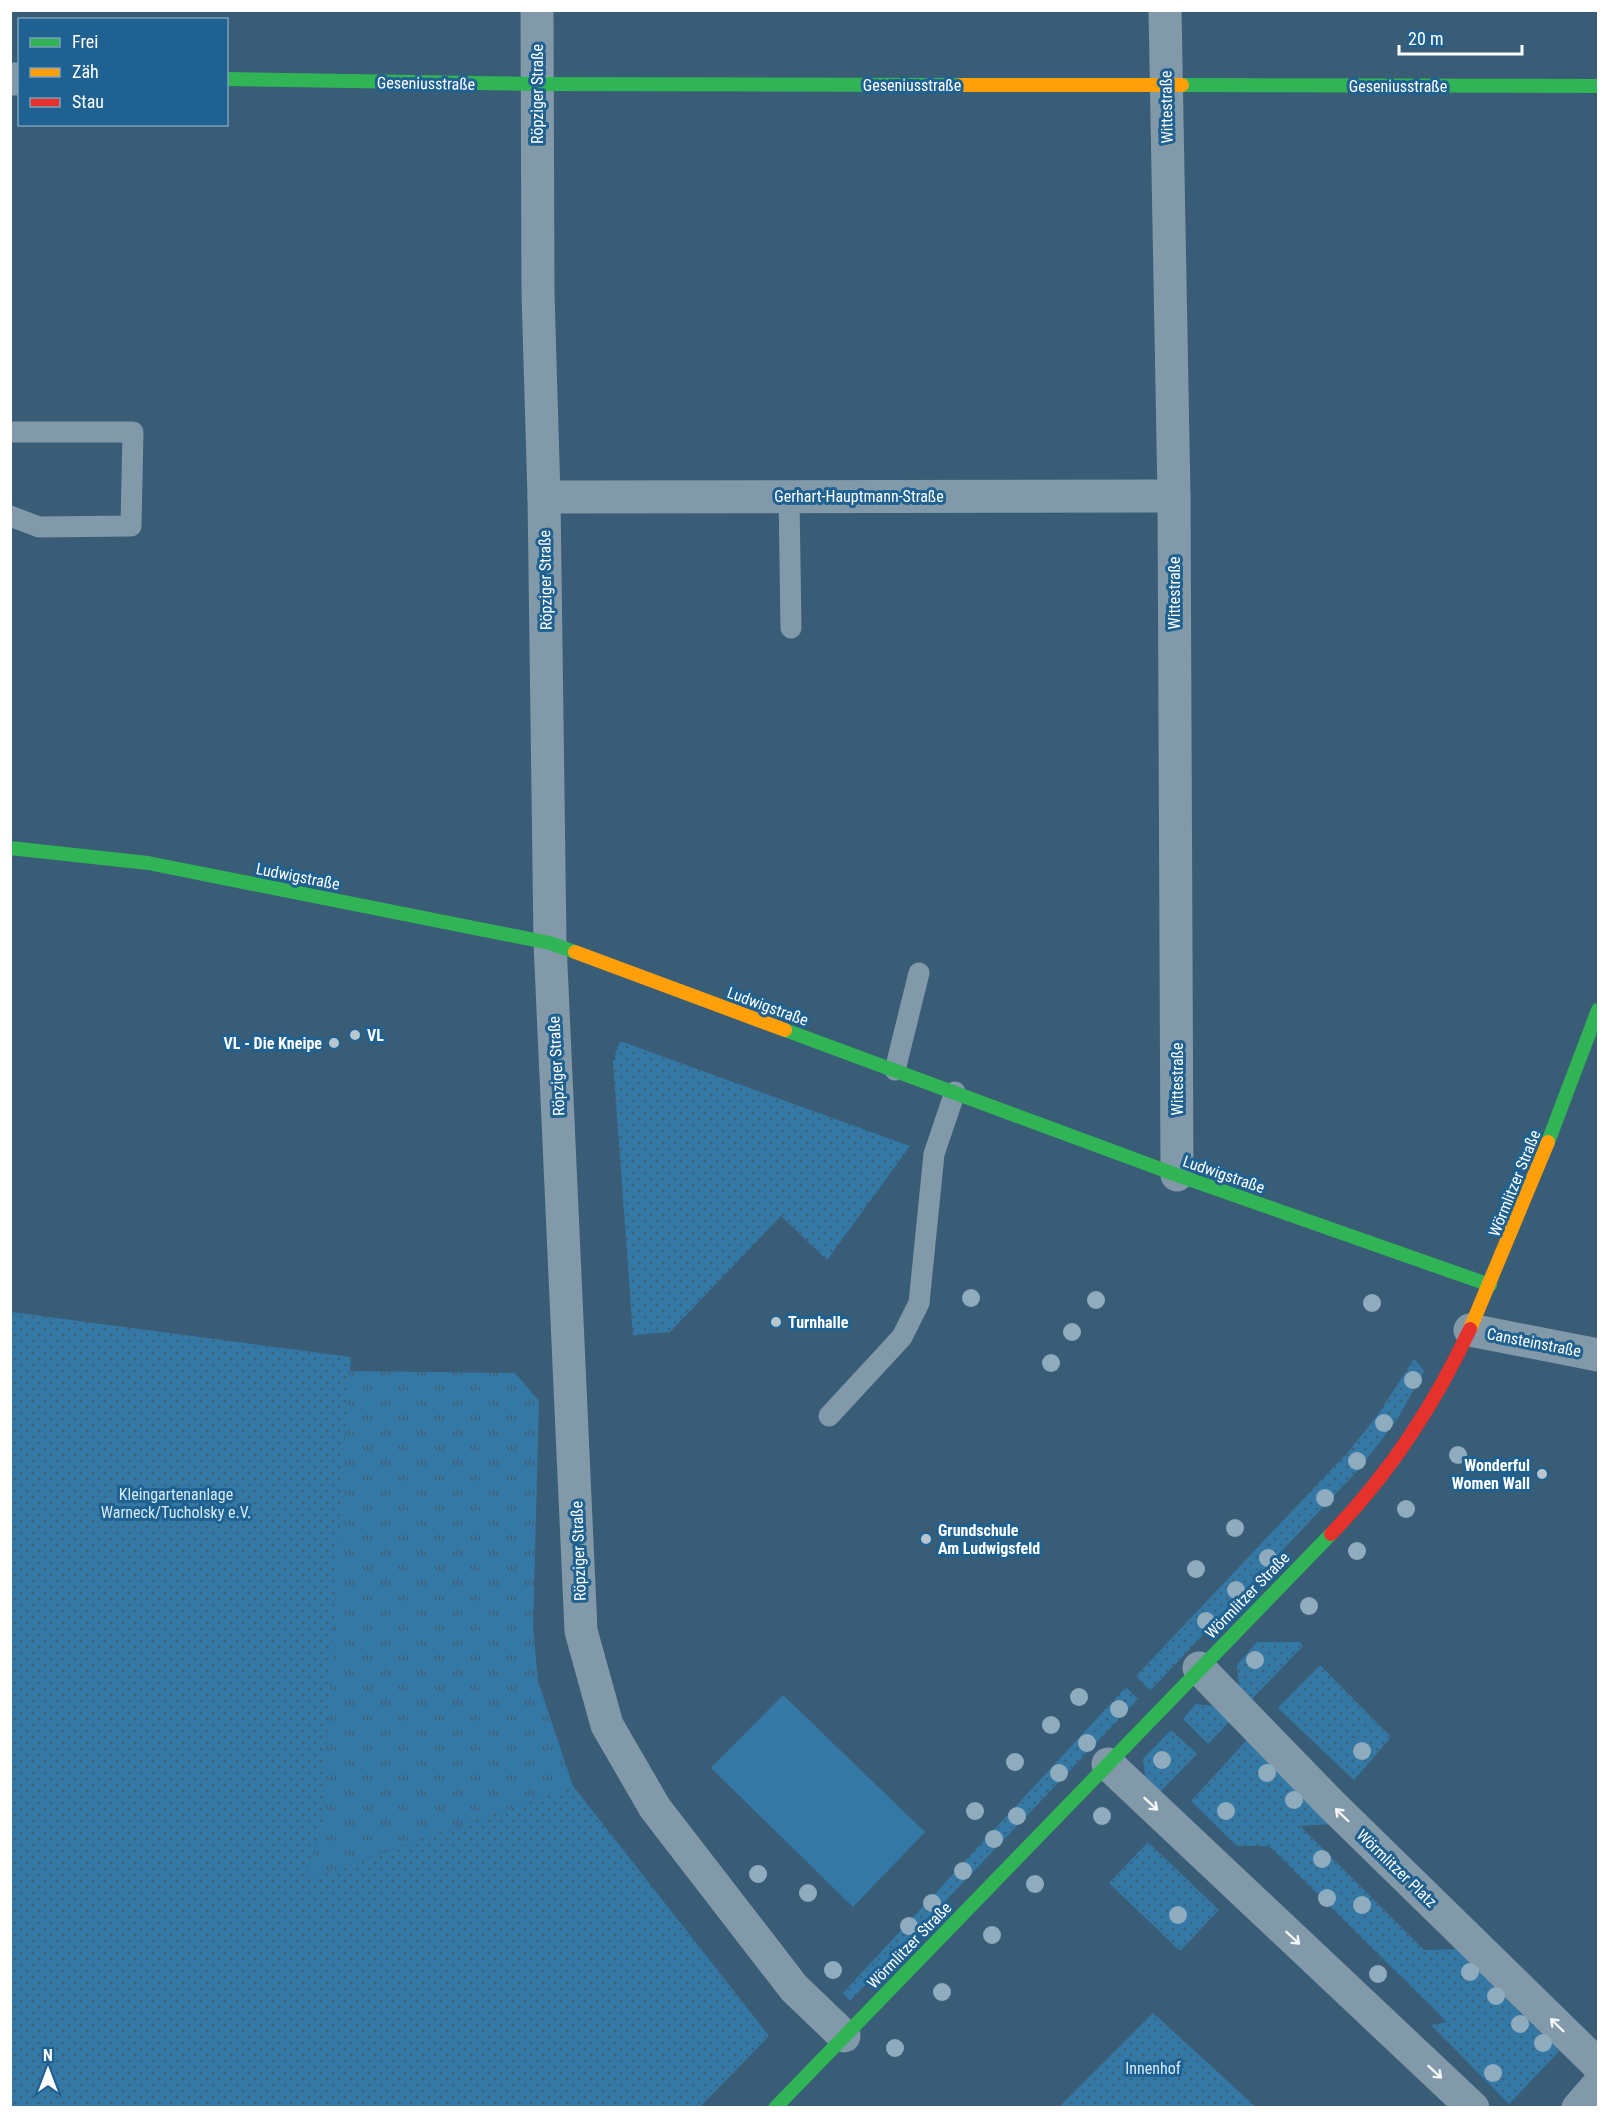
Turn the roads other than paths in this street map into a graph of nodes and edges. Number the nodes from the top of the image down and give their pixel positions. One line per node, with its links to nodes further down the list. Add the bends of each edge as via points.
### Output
1 (537, 10): 4 (street, Röpziger Straße)
2 (1165, 10): 5 (street, Wittestraße)
3 (228, 79): 4 (street, Geseniusstraße)
4 (536, 84): 5 (street, Geseniusstraße); 9 (street, Röpziger Straße)
5 (1165, 85): 6 (street, Geseniusstraße); 8 (street, Wittestraße)
6 (1599, 86)
7 (10, 432): 11 (lane, via 133,432 131,526 39,527)
8 (1174, 496): 10 (street, Gerhart-Hauptmann-Straße); 20 (street, Wittestraße)
9 (544, 497): 10 (street, Gerhart-Hauptmann-Straße); 14 (street, Röpziger Straße)
10 (789, 497): 12 (lane)
11 (10, 516)
12 (791, 628)
13 (10, 848): 14 (street, Ludwigstraße, via 148,863)
14 (550, 943): 18 (street, Ludwigstraße); 27 (street, Röpziger Straße, via 581,1631 607,1725 655,1808 794,1988)
15 (920, 973): 18 (lane)
16 (1599, 1010): 17 (street, Wörmlitzer Straße)
17 (1594, 1037): 21 (street, Wörmlitzer Straße)
18 (895, 1070): 19 (street, Ludwigstraße)
19 (955, 1092): 20 (street, Ludwigstraße); 24 (lane, via 934,1154 919,1303 902,1336)
20 (1177, 1175): 21 (street, Ludwigstraße)
21 (1490, 1285): 22 (street, Wörmlitzer Straße)
22 (1470, 1330): 23 (street, Cansteinstraße); 25 (street, Wörmlitzer Straße, via 1424,1420 1389,1469)
23 (1599, 1355)
24 (829, 1416)
25 (1199, 1668): 26 (street, Wörmlitzer Straße); 28 (street, Wörmlitzer Platz, one-way to 25, via 1330,1803)
26 (1108, 1764): 27 (street, Wörmlitzer Straße); 31 (street, one-way to 31)
27 (844, 2036): 30 (street, Wörmlitzer Straße)
28 (1599, 2066)
29 (1599, 2085): 32 (street)
30 (775, 2108)
31 (1473, 2108)
32 (1578, 2108)

